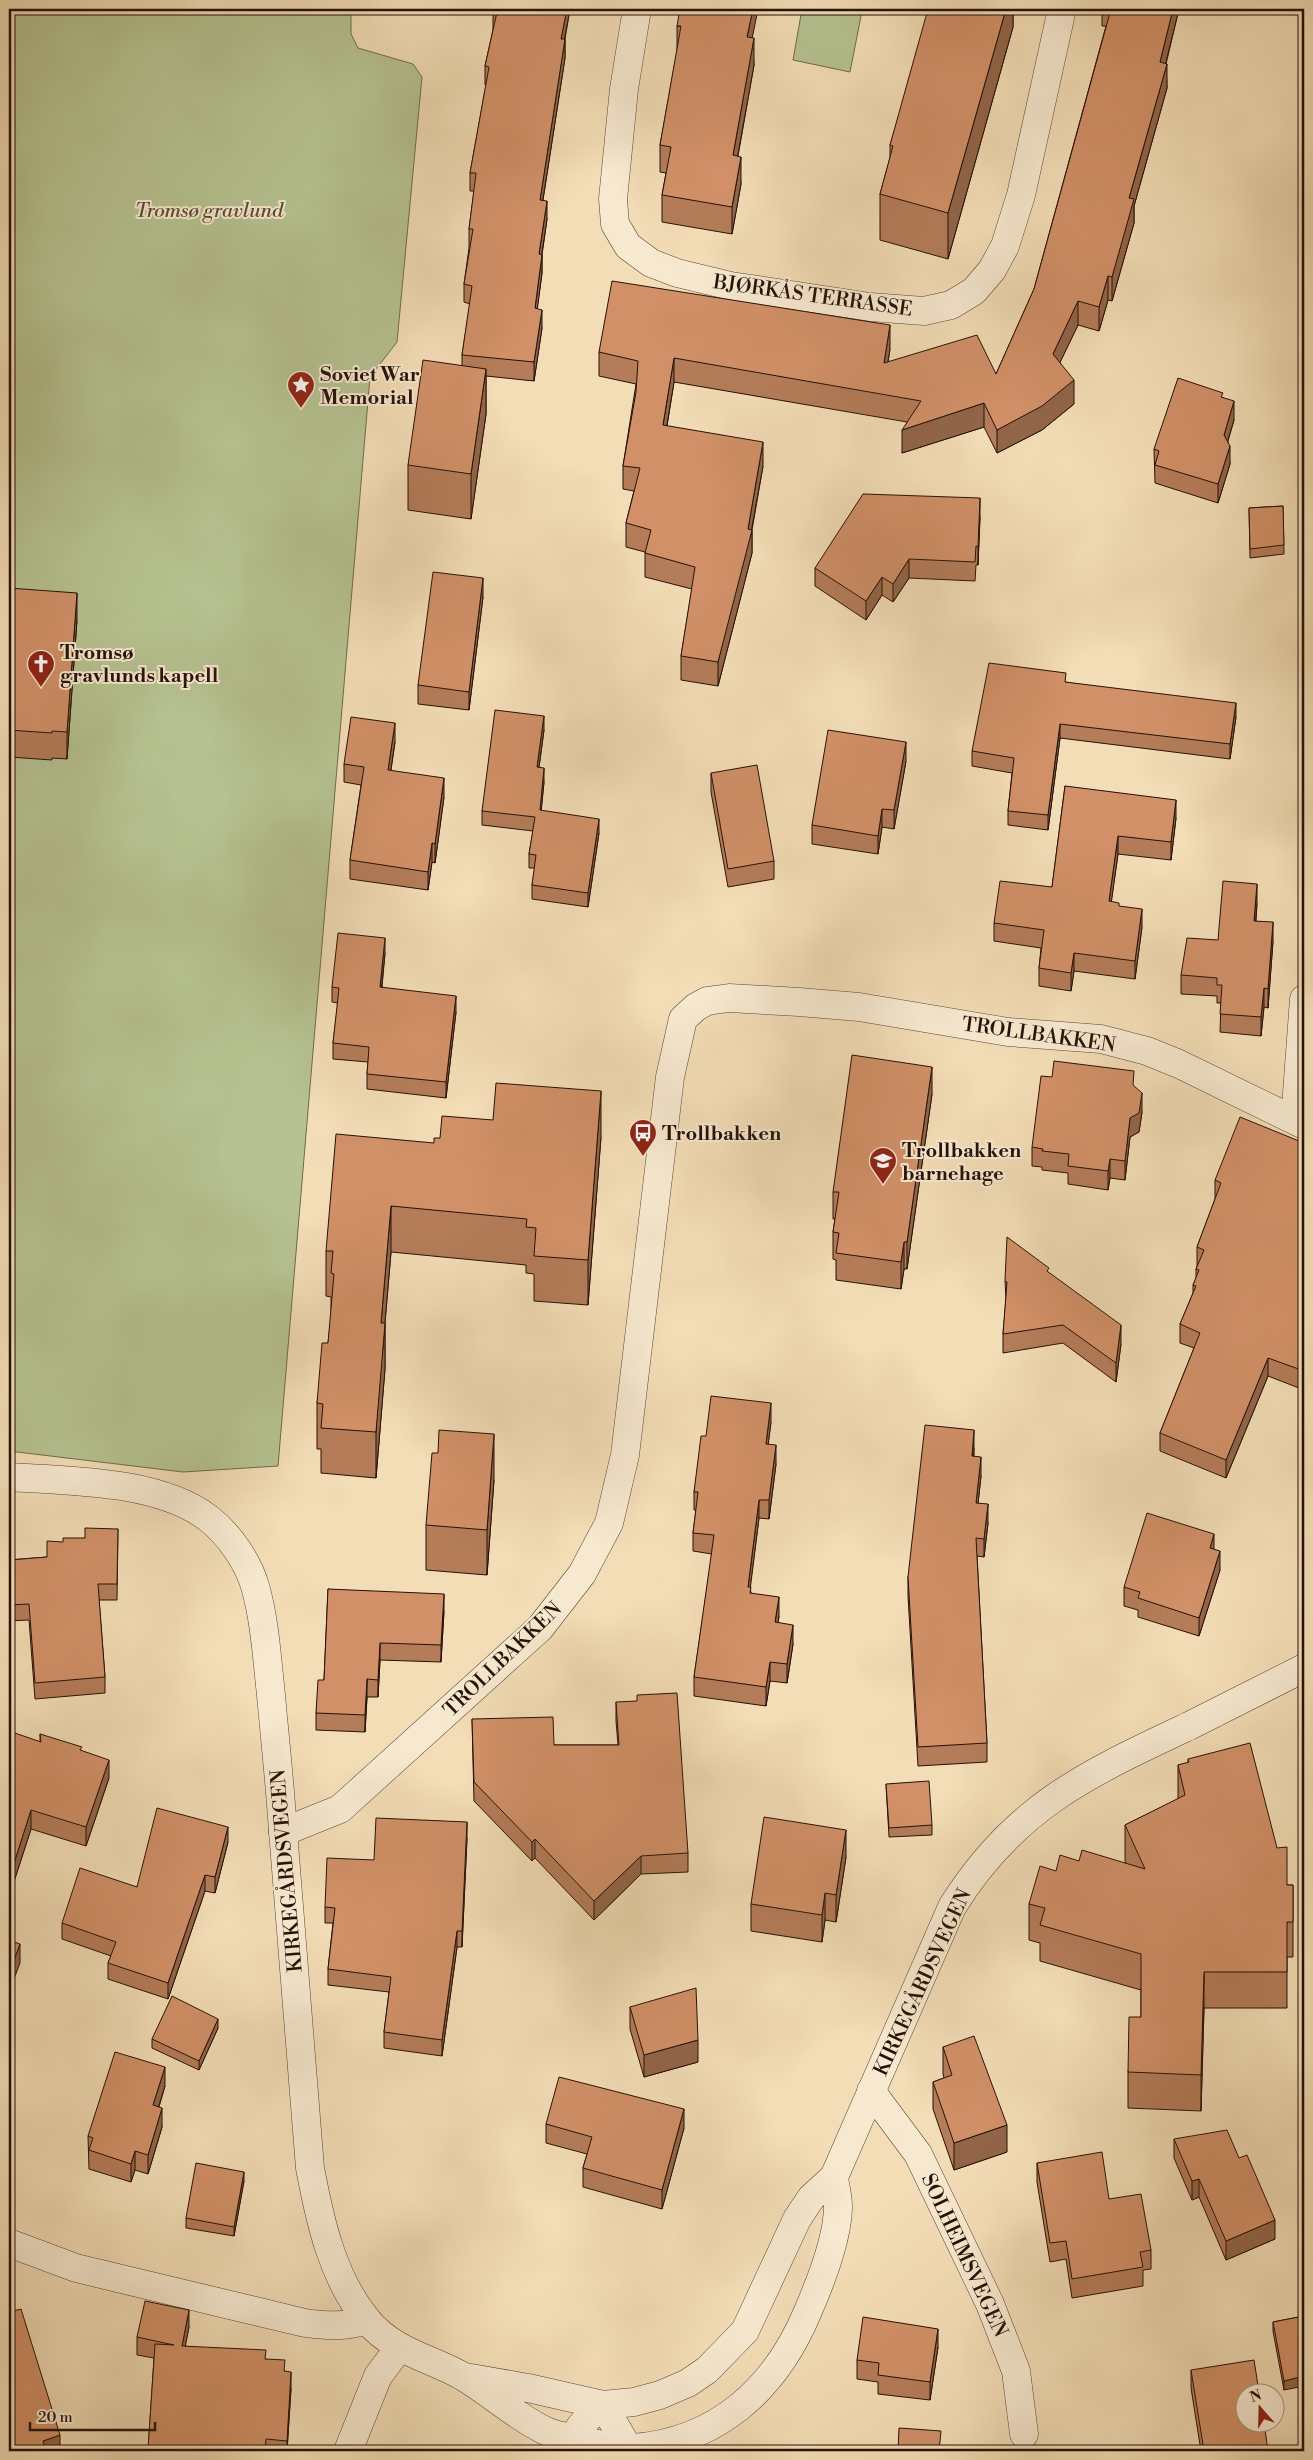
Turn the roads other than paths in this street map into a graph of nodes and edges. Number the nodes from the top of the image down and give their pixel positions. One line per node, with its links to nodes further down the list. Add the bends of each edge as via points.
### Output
1 (637, 9): 2 (street, BJØRKÅS TERRASSE, via 624,89 613,198 615,224 628,246 651,262 677,273 731,286 870,307 924,311 951,305 974,291 992,270 1005,246 1020,195)
2 (1062, 9)
3 (1304, 999): 4 (street)
4 (1300, 1122): 7 (street, TROLLBAKKEN, via 1179,1064 1146,1051 1101,1040 1008,1032 860,1007 729,998 696,1006 683,1019 670,1077 625,1455 609,1522 582,1574 540,1628 340,1809)
5 (9, 1477): 7 (street, KIRKEGÅRDSVEGEN, via 92,1483 172,1499 194,1508 222,1531 243,1559 254,1585 263,1624)
6 (1304, 1668): 8 (street, KIRKEGÅRDSVEGEN, via 1096,1770 1066,1788 1010,1832 978,1869 952,1907)
7 (283, 1832): 11 (street, KIRKEGÅRDSVEGEN, via 310,2168 321,2225 330,2250 345,2285)
8 (871, 2091): 9 (street, KIRKEGÅRDSVEGEN); 15 (street, SOLHEIMSVEGEN, via 918,2154 990,2304 1016,2371)
9 (834, 2177): 14 (street, KIRKEGÅRDSVEGEN, via 811,2198 797,2219 745,2332 724,2356 688,2383 660,2395); 17 (street, KIRKEGÅRDSVEGEN, via 837,2226 804,2322 774,2374 762,2388 722,2419 678,2440)
10 (9, 2243): 11 (street, via 76,2268 306,2323 354,2325)
11 (367, 2320): 12 (street, KIRKEGÅRDSVEGEN)
12 (399, 2348): 13 (street, KIRKEGÅRDSVEGEN); 18 (street, via 378,2376)
13 (464, 2377): 14 (street, KIRKEGÅRDSVEGEN); 16 (street, KIRKEGÅRDSVEGEN, via 513,2412)
14 (603, 2405): 16 (street, via 579,2427); 17 (street)
15 (1024, 2434)
16 (573, 2444): 17 (street, KIRKEGÅRDSVEGEN)
17 (630, 2450)
18 (348, 2451)

